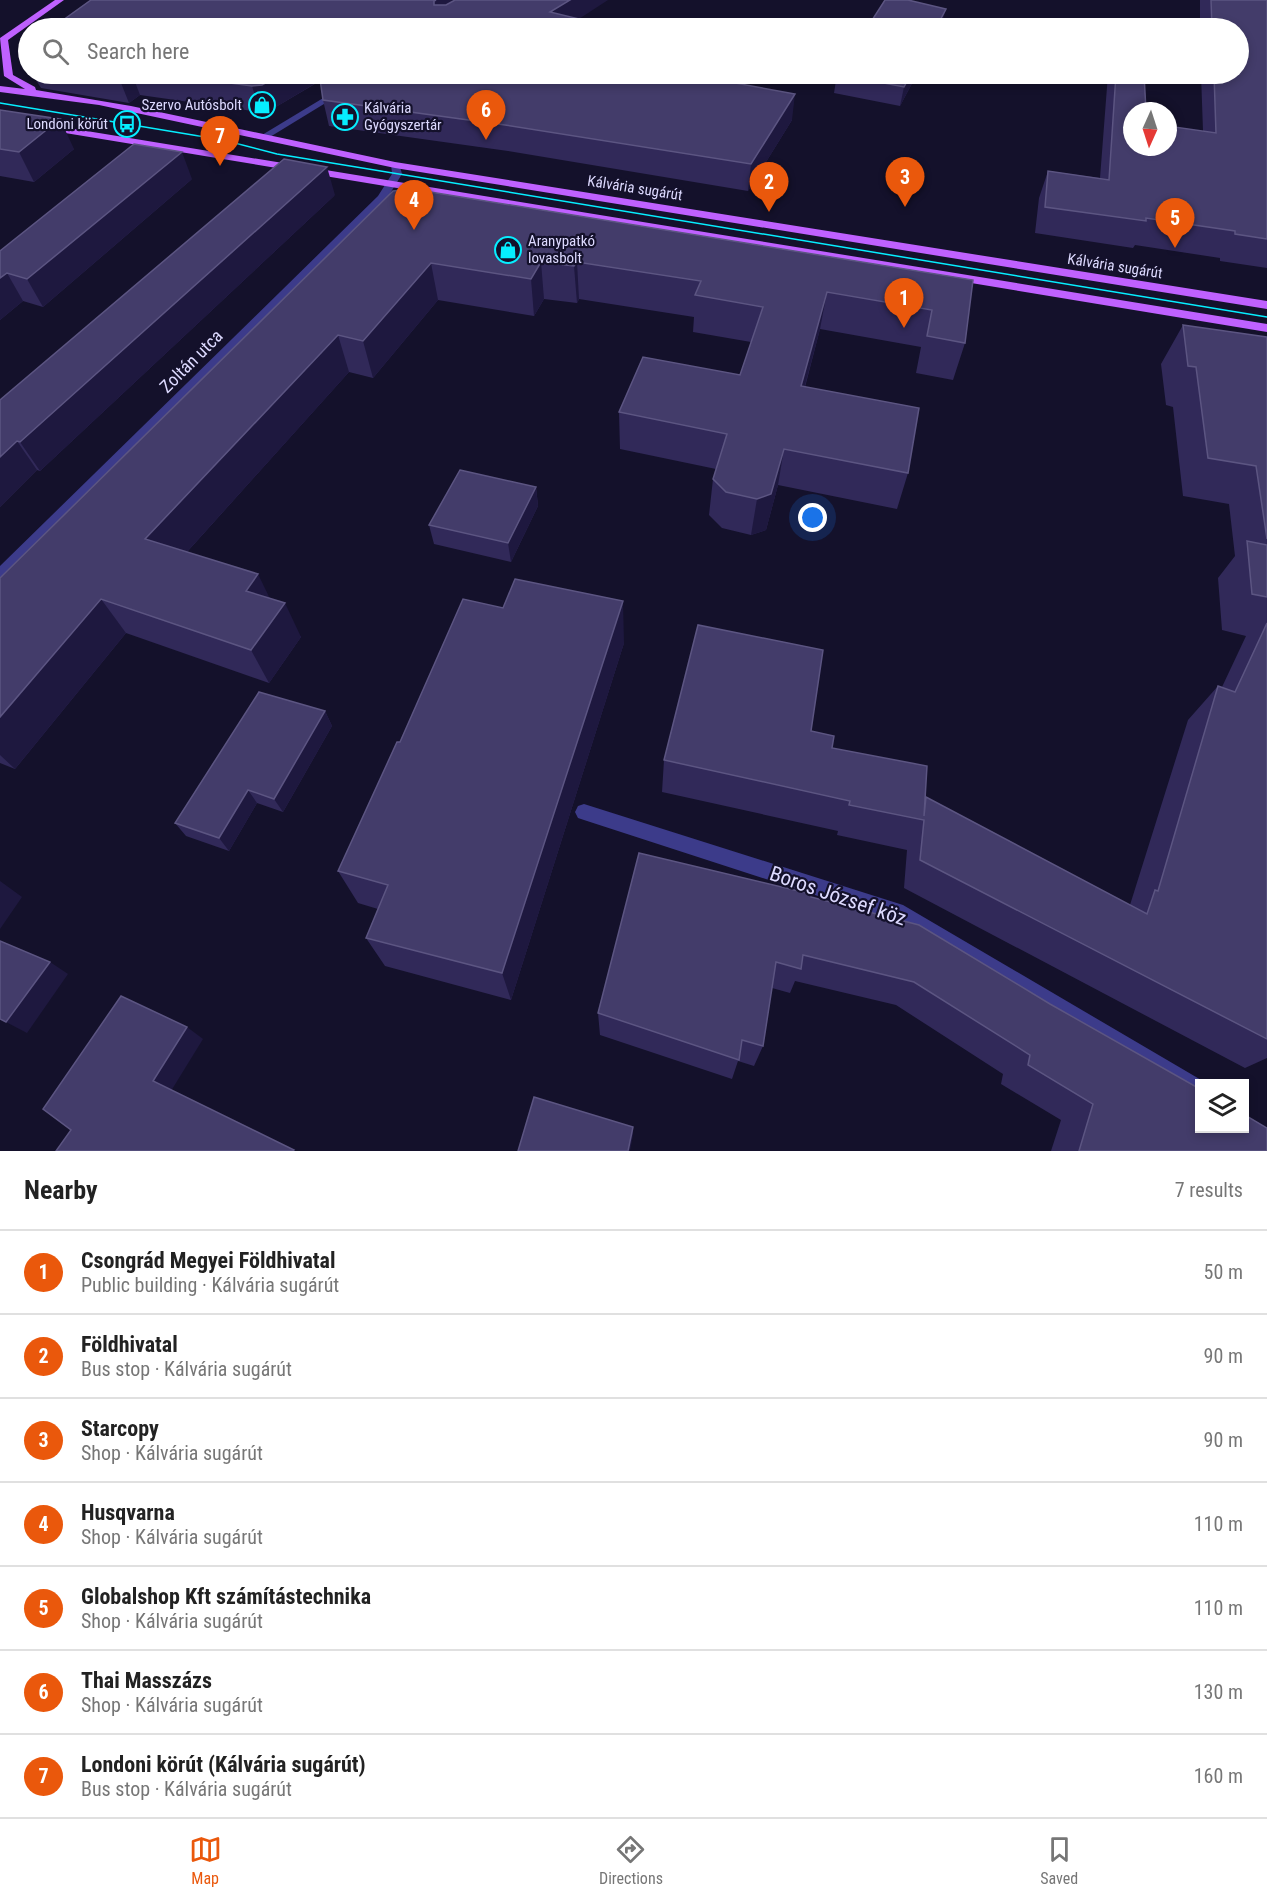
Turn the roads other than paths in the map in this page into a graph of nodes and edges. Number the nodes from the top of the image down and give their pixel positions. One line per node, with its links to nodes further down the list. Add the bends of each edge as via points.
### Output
1 (60, 0): 2 (main road)
2 (35, 18)
3 (18, 30): 4 (main road)
4 (2, 41): 5 (main road, via 9,76)
5 (18, 82)
6 (21, 84): 9 (main road)
7 (352, 84): 11 (street)
8 (0, 89): 9 (main road, Kálvária sugárút)
9 (44, 93): 11 (main road, Kálvária sugárút, via 167,115)
10 (38, 126): 13 (main road, Kálvária sugárút)
11 (262, 138): 12 (main road, Kálvária sugárút)
12 (395, 165): 13 (street, Zoltán utca, via 397,174); 14 (main road, Kálvária sugárút)
13 (390, 185): 15 (main road, Kálvária sugárút); 16 (street, Zoltán utca)
14 (1267, 305)
15 (1267, 328)
16 (0, 575)
17 (584, 812): 18 (street, Boros József köz, via 896,912)
18 (1195, 1086)

